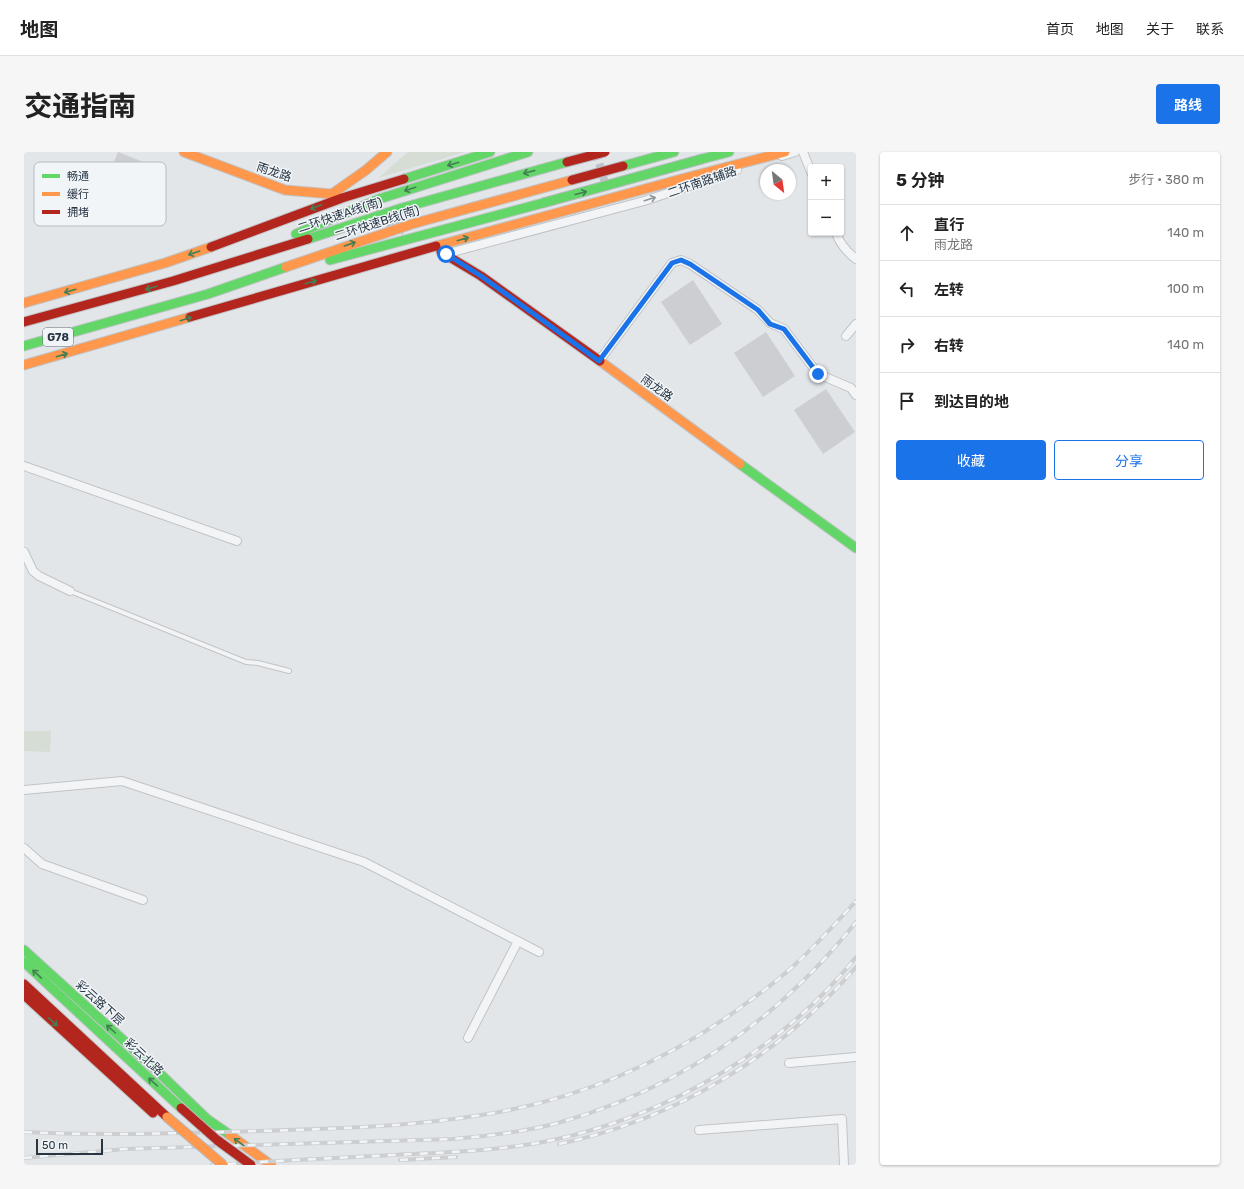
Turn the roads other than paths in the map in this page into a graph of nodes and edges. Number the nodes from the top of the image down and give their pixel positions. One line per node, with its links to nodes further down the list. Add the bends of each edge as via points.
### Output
1 (184, 152): 2 (main road, 雨龙路, via 285,190 335,195)
2 (387, 152)
3 (490, 152): 19 (main road, one-way to 19, via 336,200 165,263)
4 (528, 152): 17 (main road, one-way to 17, via 379,199 255,251)
5 (605, 152): 17 (main road, 二环快速A线(南), one-way to 17, bridge, via 402,208)
6 (674, 152): 18 (main road, 二环快速B线(南), one-way to 6, bridge, via 412,224)
7 (728, 152): 18 (main road, one-way to 7, bridge)
8 (762, 152): 13 (main road)
9 (785, 152): 13 (main road)
10 (795, 152): 15 (street, 二环南路辅路, one-way to 10, via 672,192)
11 (803, 152): 12 (street)
12 (808, 164)
13 (685, 178): 25 (main road, one-way to 13, via 400,256)
14 (837, 236): 16 (street, via 848,253)
15 (443, 253): 24 (main road, 雨龙路, via 481,276)
16 (856, 259)
17 (173, 281): 20 (main road, 二环快速A线(南) / G78, one-way to 20)
18 (208, 294): 23 (main road, 二环快速B线(南) / G78)
19 (24, 303)
20 (24, 322)
21 (856, 324): 22 (street)
22 (846, 336)
23 (24, 346)
24 (599, 361): 26 (street, via 672,263 681,260 758,310 770,324 784,329 818,374 850,388); 29 (main road, 雨龙路)
25 (24, 365)
26 (856, 395)
27 (24, 466): 28 (street)
28 (237, 541)
29 (856, 548)
30 (24, 552): 31 (street, via 33,571)
31 (70, 591): 32 (lane, via 246,662)
32 (288, 671)
33 (24, 790): 36 (street, via 122,781 364,862)
34 (24, 848): 35 (street, via 42,864)
35 (143, 900)
36 (518, 941): 38 (street); 42 (street)
37 (24, 950): 49 (main road, 彩云路下层, one-way to 37, via 207,1119)
38 (539, 952)
39 (24, 962): 48 (main road, 彩云北路, one-way to 39, bridge, via 217,1140)
40 (24, 984): 47 (main road, bridge, via 132,1086)
41 (24, 995): 46 (main road, one-way to 46, via 124,1088)
42 (468, 1038)
43 (856, 1057): 44 (street)
44 (789, 1064)
45 (699, 1130): 50 (street, via 842,1119)
46 (214, 1165)
47 (223, 1165)
48 (251, 1165)
49 (271, 1165)
50 (844, 1165)

